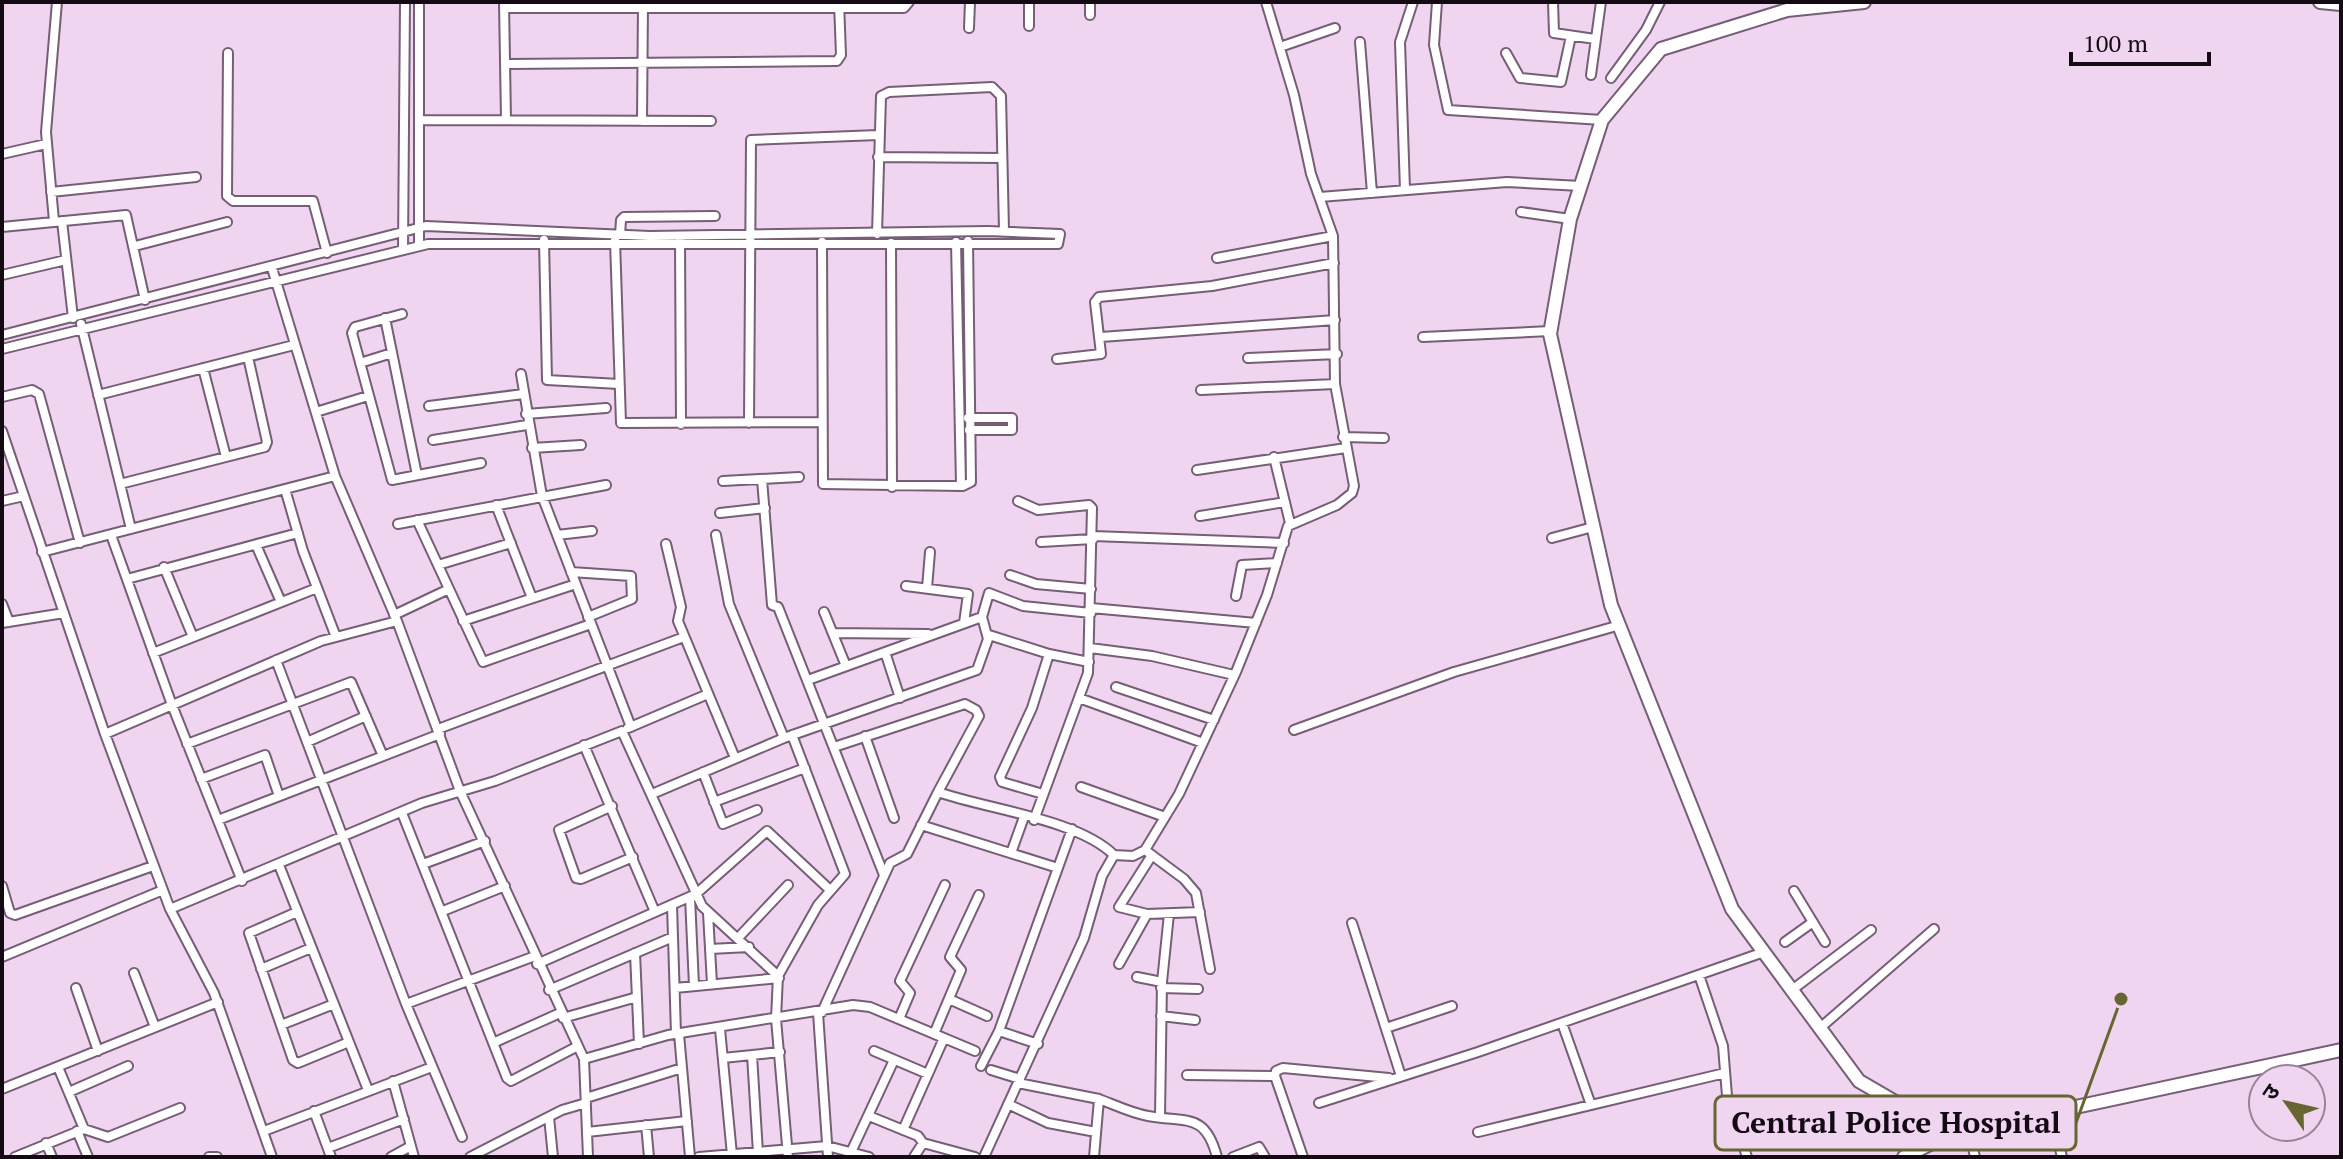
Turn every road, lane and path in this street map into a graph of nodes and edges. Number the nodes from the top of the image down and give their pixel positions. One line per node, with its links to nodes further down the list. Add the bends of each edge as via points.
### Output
1 (57, 2): 41 (street)
2 (405, 2): 58 (street)
3 (419, 2): 35 (street)
4 (909, 2): 20 (street, via 904,8)
5 (970, 2): 23 (street)
6 (1029, 2): 22 (street)
7 (1090, 2): 21 (street)
8 (1266, 2): 28 (street)
9 (1413, 2): 47 (street, via 1400,42)
10 (1437, 2): 37 (street, via 1434,45 1448,110)
11 (1553, 2): 25 (street, via 1553,31)
12 (1601, 2): 26 (street)
13 (1660, 2): 34 (street)
14 (1864, 2): 37 (street, via 1787,10 1661,49)
15 (2320, 2): 17 (street)
16 (643, 4): 18 (street); 19 (street); 31 (street)
17 (2341, 4)
18 (504, 5): 32 (street)
19 (707, 5): 20 (street)
20 (839, 5): 31 (street, via 837,61)
21 (1090, 15)
22 (1029, 26)
23 (969, 28)
24 (1335, 28): 28 (street)
25 (1571, 36): 26 (street); 30 (street, via 1561,82 1520,78)
26 (1595, 39): 33 (street)
27 (1360, 42): 49 (street)
28 (1280, 47): 50 (street)
29 (228, 53): 78 (street, via 227,196 233,201 313,201)
30 (1506, 53)
31 (641, 63): 32 (street); 38 (street)
32 (506, 64): 36 (street)
33 (1591, 75)
34 (1611, 78)
35 (420, 120): 36 (street); 57 (street)
36 (506, 120): 38 (street)
37 (1602, 120): 46 (street)
38 (642, 121): 39 (street)
39 (711, 121)
40 (878, 135): 43 (street); 44 (street, via 881,96 889,92 992,87 1001,96); 69 (street, via 751,140)
41 (46, 144): 42 (street); 48 (street)
42 (2, 154)
43 (878, 157): 44 (street); 63 (street)
44 (1002, 158): 59 (street)
45 (196, 177): 48 (street)
46 (1581, 186): 47 (street, via 1525,181); 53 (street)
47 (1405, 190): 49 (street)
48 (51, 192): 54 (street)
49 (1372, 193): 50 (street)
50 (1320, 197): 66 (street)
51 (1521, 212): 53 (street)
52 (715, 216): 67 (street, via 624,217)
53 (1570, 219): 91 (street)
54 (58, 221): 56 (street); 74 (street, via 126,215); 80 (street)
55 (227, 222): 74 (street)
56 (2, 227)
57 (419, 228): 58 (street); 60 (street); 75 (street)
58 (403, 231): 77 (street); 78 (street)
59 (1004, 231): 61 (street); 73 (street, via 1058,233 1060,242)
60 (544, 232): 67 (street); 70 (street)
61 (969, 232): 62 (street); 73 (street)
62 (956, 233): 64 (street); 72 (street)
63 (877, 234): 64 (street); 65 (street)
64 (890, 234): 76 (street)
65 (822, 235): 69 (street); 71 (street)
66 (1333, 236): 79 (street); 81 (street)
67 (617, 238): 68 (street); 70 (street); 107 (street)
68 (680, 240): 69 (street); 122 (street)
69 (748, 241): 71 (street); 121 (street)
70 (544, 244): 75 (street); 107 (street, via 547,380)
71 (822, 245): 76 (street); 120 (street)
72 (956, 245): 73 (street); 76 (street); 97 (street)
73 (968, 245): 96 (street)
74 (135, 246): 85 (street)
75 (419, 246): 77 (street)
76 (891, 246): 145 (street)
77 (403, 250): 84 (street)
78 (327, 253): 82 (street)
79 (1217, 258)
80 (66, 260): 83 (street); 87 (street)
81 (1334, 263): 89 (street); 93 (street, via 1212,286 1099,297 1095,302)
82 (272, 268): 84 (street); 85 (street)
83 (2, 273)
84 (276, 281): 90 (street); 95 (street)
85 (145, 300): 87 (street)
86 (402, 314): 88 (street)
87 (76, 317): 90 (street); 92 (street)
88 (385, 318): 99 (street); 104 (street, via 352,330)
89 (1335, 320): 93 (street); 100 (street)
90 (82, 328): 98 (street); 111 (street)
91 (1551, 331): 94 (street); 159 (street)
92 (2, 335)
93 (1101, 337): 103 (street, via 1101,354)
94 (1423, 337)
95 (294, 345): 101 (street); 116 (street)
96 (970, 347): 97 (street); 119 (street)
97 (958, 348): 118 (street)
98 (2, 349)
99 (392, 353): 104 (street); 137 (street)
100 (1337, 354): 102 (street); 108 (street)
101 (248, 357): 105 (street); 133 (street, via 267,445)
102 (1248, 358)
103 (1057, 359)
104 (360, 363): 112 (street)
105 (203, 368): 111 (street); 133 (street)
106 (521, 374): 110 (street)
107 (619, 384): 122 (street, via 621,423)
108 (1335, 384): 109 (street); 127 (street)
109 (1201, 390)
110 (523, 394): 114 (street); 117 (street)
111 (98, 395): 142 (street)
112 (368, 396): 116 (street); 137 (street, via 392,480)
113 (2, 397): 169 (street, via 32,390 39,394)
114 (429, 406)
115 (606, 408): 117 (street)
116 (316, 412): 138 (street)
117 (526, 414): 123 (street)
118 (959, 418): 119 (street); 126 (street)
119 (970, 418): 124 (street); 124 (street, via 1012,418 1012,430)
120 (822, 422): 121 (street); 145 (street, via 823,484)
121 (749, 423): 122 (street)
122 (681, 424)
123 (527, 425): 129 (street); 131 (street)
124 (971, 430): 126 (street); 144 (street, via 971,482)
125 (2, 431): 147 (street)
126 (959, 431): 144 (street)
127 (1343, 437): 128 (street); 132 (street)
128 (1384, 438)
129 (433, 440)
130 (581, 445): 131 (street)
131 (532, 448): 148 (street)
132 (1346, 448): 134 (street); 157 (street, via 1352,493 1337,505)
133 (226, 457): 142 (street)
134 (1274, 457): 136 (street); 151 (street)
135 (481, 463): 137 (street)
136 (1197, 470)
137 (417, 475)
138 (335, 476): 146 (street); 196 (street)
139 (799, 477): 140 (street)
140 (762, 479): 141 (street); 153 (street)
141 (723, 481)
142 (120, 484): 160 (street)
143 (606, 485): 148 (street)
144 (961, 485): 145 (street)
145 (892, 487)
146 (285, 489): 160 (street); 162 (street)
147 (24, 496): 149 (street); 174 (street)
148 (542, 496): 152 (street); 164 (street)
149 (2, 501)
150 (1018, 501): 166 (street, via 1038,510 1091,506)
151 (1285, 502): 155 (street); 157 (street)
152 (496, 505): 156 (street); 170 (street)
153 (765, 508): 154 (street); 218 (street, via 772,603)
154 (720, 513)
155 (1200, 516)
156 (417, 520): 158 (street); 177 (street)
157 (1290, 523): 171 (street)
158 (398, 524)
159 (1593, 527): 167 (street); 202 (street)
160 (131, 529): 163 (street)
161 (592, 531): 164 (street)
162 (298, 533): 173 (street); 184 (street)
163 (111, 535): 169 (street); 181 (street)
164 (557, 535): 179 (street)
165 (716, 535): 234 (street, via 729,604)
166 (1093, 538): 168 (street); 171 (street); 187 (street)
167 (1552, 538)
168 (1041, 542)
169 (80, 543): 174 (street)
170 (511, 543): 177 (street); 189 (street)
171 (1284, 543): 176 (street)
172 (666, 544): 208 (street)
173 (257, 547): 178 (street); 190 (street)
174 (42, 552): 194 (street)
175 (930, 552): 185 (street)
176 (1277, 563): 188 (street, via 1242,565); 201 (street)
177 (438, 565): 186 (street)
178 (164, 567): 181 (street); 206 (street)
179 (571, 572): 182 (street); 197 (street, via 631,576 632,599)
180 (1010, 575): 187 (street, via 1036,584)
181 (127, 579): 211 (street)
182 (576, 584): 189 (street); 197 (street)
183 (906, 586): 185 (street)
184 (317, 588): 190 (street); 207 (street)
185 (927, 588): 200 (street, via 968,594)
186 (449, 589): 196 (street); 198 (street)
187 (1091, 589): 192 (street)
188 (1236, 596)
189 (532, 598): 198 (street)
190 (281, 602): 206 (street)
191 (2, 604): 199 (street)
192 (1091, 610): 195 (street, via 1023,606 989,593); 201 (street); 209 (street)
193 (824, 612): 203 (street)
194 (64, 613): 199 (street); 232 (street)
195 (982, 617): 200 (street); 205 (street)
196 (396, 618): 207 (street); 230 (street)
197 (590, 620): 198 (street, via 486,663); 215 (street)
198 (463, 621)
199 (5, 623)
200 (964, 623): 204 (street)
201 (1256, 623): 217 (street)
202 (1620, 625): 229 (street, via 1454,672); 304 (street, via 1732,909)
203 (833, 633): 204 (street); 216 (street)
204 (933, 634): 210 (street)
205 (989, 635): 212 (street); 221 (street, via 977,670)
206 (193, 637): 211 (street)
207 (336, 637): 213 (street)
208 (684, 637): 215 (street); 220 (street)
209 (1090, 648): 214 (street); 217 (street)
210 (885, 652): 216 (street); 221 (street)
211 (153, 653): 224 (street)
212 (1049, 654): 214 (street); 250 (street, via 1032,708 1000,777)
213 (276, 660): 223 (street); 224 (street)
214 (1089, 662): 222 (street)
215 (609, 665): 228 (street); 230 (street)
216 (846, 666): 218 (street)
217 (1234, 675): 226 (street)
218 (808, 680): 227 (street)
219 (1116, 687): 226 (street)
220 (708, 694): 228 (street); 241 (street)
221 (900, 698): 227 (street)
222 (1079, 698): 236 (street); 250 (street)
223 (292, 703): 225 (street, via 351,682); 235 (street); 237 (street)
224 (172, 705): 232 (street); 237 (street)
225 (366, 716): 235 (street); 240 (street)
226 (1214, 720): 236 (street)
227 (825, 725): 234 (street); 239 (street)
228 (631, 727): 231 (street)
229 (1294, 730)
230 (439, 731): 240 (street); 247 (street)
231 (622, 731): 238 (street); 249 (street)
232 (105, 734): 271 (street)
233 (865, 736): 239 (street); 248 (street, via 960,704 976,710 979,716); 258 (street)
234 (788, 737): 241 (street); 242 (street)
235 (307, 742): 245 (street)
236 (1203, 743): 257 (street)
237 (187, 744): 244 (street)
238 (584, 745): 247 (street); 253 (street)
239 (834, 747): 273 (street)
240 (383, 756): 245 (street)
241 (735, 758): 243 (street)
242 (805, 768): 252 (street); 279 (street, via 845,874)
243 (703, 772): 249 (street); 252 (street)
244 (201, 779): 251 (street, via 265,755); 259 (street)
245 (321, 780): 251 (street); 263 (street)
246 (1081, 787): 257 (street)
247 (460, 791): 255 (street); 264 (street)
248 (938, 792): 256 (street); 261 (street)
249 (652, 794): 283 (street)
250 (1043, 794): 260 (street)
251 (279, 796): 259 (street)
252 (714, 802): 254 (street, via 723,824)
253 (612, 806): 268 (street); 268 (street, via 559,830 576,878)
254 (757, 810)
255 (402, 813): 263 (street); 269 (street)
256 (1024, 817): 260 (street); 265 (street)
257 (1165, 817): 266 (street)
258 (894, 818)
259 (218, 820): 274 (street)
260 (1034, 820): 262 (street)
261 (921, 825): 265 (street); 273 (street, via 907,854 892,860)
262 (1072, 829): 267 (street, via 1098,839); 272 (street)
263 (342, 839): 270 (street); 328 (street)
264 (485, 841): 269 (street); 278 (street)
265 (1011, 853): 272 (street)
266 (1148, 853): 267 (street); 289 (street, via 1191,886); 291 (street, via 1119,905)
267 (1114, 855): 350 (street)
268 (633, 857): 288 (street)
269 (423, 864): 286 (street)
270 (279, 865): 274 (street); 287 (street)
271 (153, 866): 277 (street, via 15,915); 280 (street)
272 (1058, 868): 343 (street)
273 (884, 875): 330 (street)
274 (242, 881): 285 (street)
275 (788, 885): 298 (street)
276 (945, 885): 335 (street, via 900,981 910,993)
277 (2, 886)
278 (505, 886): 286 (street); 307 (street)
279 (829, 889): 283 (street, via 767,831); 313 (street)
280 (163, 890): 285 (street); 306 (street)
281 (1794, 891): 293 (street)
282 (979, 895): 325 (street, via 950,957 961,967)
283 (693, 896): 284 (street); 290 (street); 318 (street)
284 (672, 905): 288 (street); 297 (street)
285 (170, 909): 326 (street)
286 (443, 911): 315 (street)
287 (297, 912): 302 (street); 309 (street, via 249,933)
288 (655, 912): 307 (street)
289 (1200, 912): 292 (street); 310 (street)
290 (708, 913): 298 (street); 303 (street)
291 (1147, 914): 292 (street); 308 (street)
292 (1169, 914): 317 (street)
293 (1813, 922): 299 (street); 300 (street)
294 (1352, 923): 340 (street)
295 (1934, 929): 341 (street)
296 (1871, 930): 323 (street)
297 (673, 937): 305 (street); 320 (street)
298 (738, 938): 301 (street)
299 (1785, 942)
300 (1825, 942)
301 (750, 947): 303 (street); 313 (street)
302 (311, 948): 309 (street); 327 (street)
303 (710, 949): 316 (street)
304 (1764, 952): 312 (street); 323 (street)
305 (635, 953): 322 (street); 324 (street)
306 (2, 957)
307 (536, 960): 315 (street); 322 (street)
308 (1119, 964)
309 (261, 969): 338 (street)
310 (1210, 969)
311 (134, 973): 339 (street)
312 (1699, 975): 337 (street); 367 (street, via 1723,1046)
313 (779, 977): 316 (street); 334 (street)
314 (1137, 977): 317 (street)
315 (470, 980): 328 (street); 348 (street)
316 (712, 984): 318 (street)
317 (1162, 985): 321 (street); 333 (street)
318 (694, 986): 320 (street)
319 (76, 988): 353 (street)
320 (675, 988): 344 (street)
321 (1198, 989)
322 (549, 990): 331 (street)
323 (1792, 990): 341 (street)
324 (637, 997): 331 (street); 349 (street)
325 (949, 999): 332 (street); 345 (street)
326 (218, 1002): 339 (street); 394 (street)
327 (334, 1004): 338 (street); 347 (street)
328 (406, 1004): 364 (street)
329 (1452, 1006): 340 (street)
330 (820, 1012): 334 (street); 335 (street, via 861,1006); 403 (street)
331 (562, 1015): 348 (street); 351 (street)
332 (987, 1016)
333 (1161, 1016): 336 (street); 387 (street)
334 (776, 1019): 342 (street); 356 (street)
335 (899, 1019): 345 (street)
336 (1195, 1020)
337 (1562, 1023): 371 (street); 381 (street)
338 (281, 1025): 347 (street, via 295,1062)
339 (155, 1027): 353 (street)
340 (1386, 1028): 371 (street)
341 (1820, 1028): 398 (street, via 1859,1081)
342 (720, 1029): 344 (street); 358 (street)
343 (999, 1031): 350 (street); 362 (street)
344 (678, 1034): 349 (street); 365 (street)
345 (934, 1034): 346 (street)
346 (944, 1038): 355 (street); 368 (street)
347 (349, 1042): 375 (street)
348 (493, 1043): 351 (street, via 511,1081)
349 (639, 1044): 359 (street)
350 (1038, 1044): 373 (street)
351 (578, 1046): 359 (street)
352 (2341, 1050): 384 (street)
353 (98, 1051): 363 (street)
354 (874, 1051): 360 (street)
355 (975, 1051)
356 (780, 1052): 357 (street); 408 (street)
357 (752, 1055): 358 (street); 407 (street)
358 (723, 1058): 409 (street)
359 (584, 1059): 378 (street)
360 (894, 1060): 368 (street); 385 (street)
361 (128, 1066): 376 (street)
362 (981, 1066)
363 (58, 1067): 374 (street); 376 (street)
364 (432, 1067): 372 (street); 399 (street)
365 (682, 1068): 378 (street); 389 (street)
366 (991, 1070): 373 (street)
367 (1725, 1073): 381 (street); 434 (street)
368 (928, 1074): 392 (street)
369 (1187, 1075): 370 (street)
370 (1275, 1076): 371 (street, via 1283,1068); 433 (street)
371 (1398, 1078): 379 (street)
372 (393, 1081): 375 (street); 388 (street)
373 (1019, 1081): 377 (street); 380 (street)
374 (2, 1089)
375 (368, 1090): 383 (street)
376 (69, 1092): 391 (street)
377 (1099, 1099): 387 (street); 396 (street)
378 (586, 1100): 386 (street); 395 (street)
379 (1319, 1103)
380 (1008, 1104): 396 (street, via 1048,1123); 428 (street)
381 (1591, 1105): 397 (street)
382 (180, 1108): 391 (street, via 108,1137)
383 (314, 1111): 394 (street); 406 (street)
384 (2051, 1112): 393 (street); 437 (street)
385 (869, 1116): 392 (street); 404 (street)
386 (549, 1117): 418 (street); 419 (street)
387 (1160, 1117): 430 (street, via 1192,1120 1206,1129)
388 (404, 1119): 402 (street); 406 (street)
389 (687, 1121): 390 (street); 422 (street)
390 (646, 1125): 395 (street); 421 (street)
391 (80, 1130): 400 (street); 412 (street)
392 (903, 1130): 401 (street)
393 (1969, 1130): 398 (street); 436 (street)
394 (264, 1131): 415 (street)
395 (587, 1132): 420 (street)
396 (1096, 1132): 429 (street)
397 (1478, 1132)
398 (1950, 1134): 405 (street)
399 (462, 1137)
400 (46, 1143): 410 (street); 411 (street)
401 (923, 1143): 426 (street); 427 (street)
402 (411, 1146): 416 (street); 417 (street)
403 (827, 1146): 404 (street); 408 (street); 424 (street)
404 (852, 1150): 425 (street)
405 (1923, 1152): 435 (street)
406 (329, 1153)
407 (758, 1153): 408 (street); 409 (street)
408 (788, 1154)
409 (738, 1155): 423 (street)
410 (15, 1157)
411 (52, 1157)
412 (88, 1157)
413 (209, 1157): 414 (street)
414 (217, 1157)
415 (272, 1157)
416 (391, 1157)
417 (414, 1157)
418 (470, 1157)
419 (553, 1157)
420 (588, 1157)
421 (649, 1157)
422 (690, 1157)
423 (699, 1157)
424 (828, 1157)
425 (869, 1157)
426 (914, 1157)
427 (975, 1157)
428 (984, 1157)
429 (1094, 1157)
430 (1217, 1157)
431 (1233, 1157): 432 (street, via 1256,1147)
432 (1265, 1157)
433 (1303, 1157)
434 (1747, 1157)
435 (1904, 1157)
436 (1975, 1157)
437 (2062, 1157)

